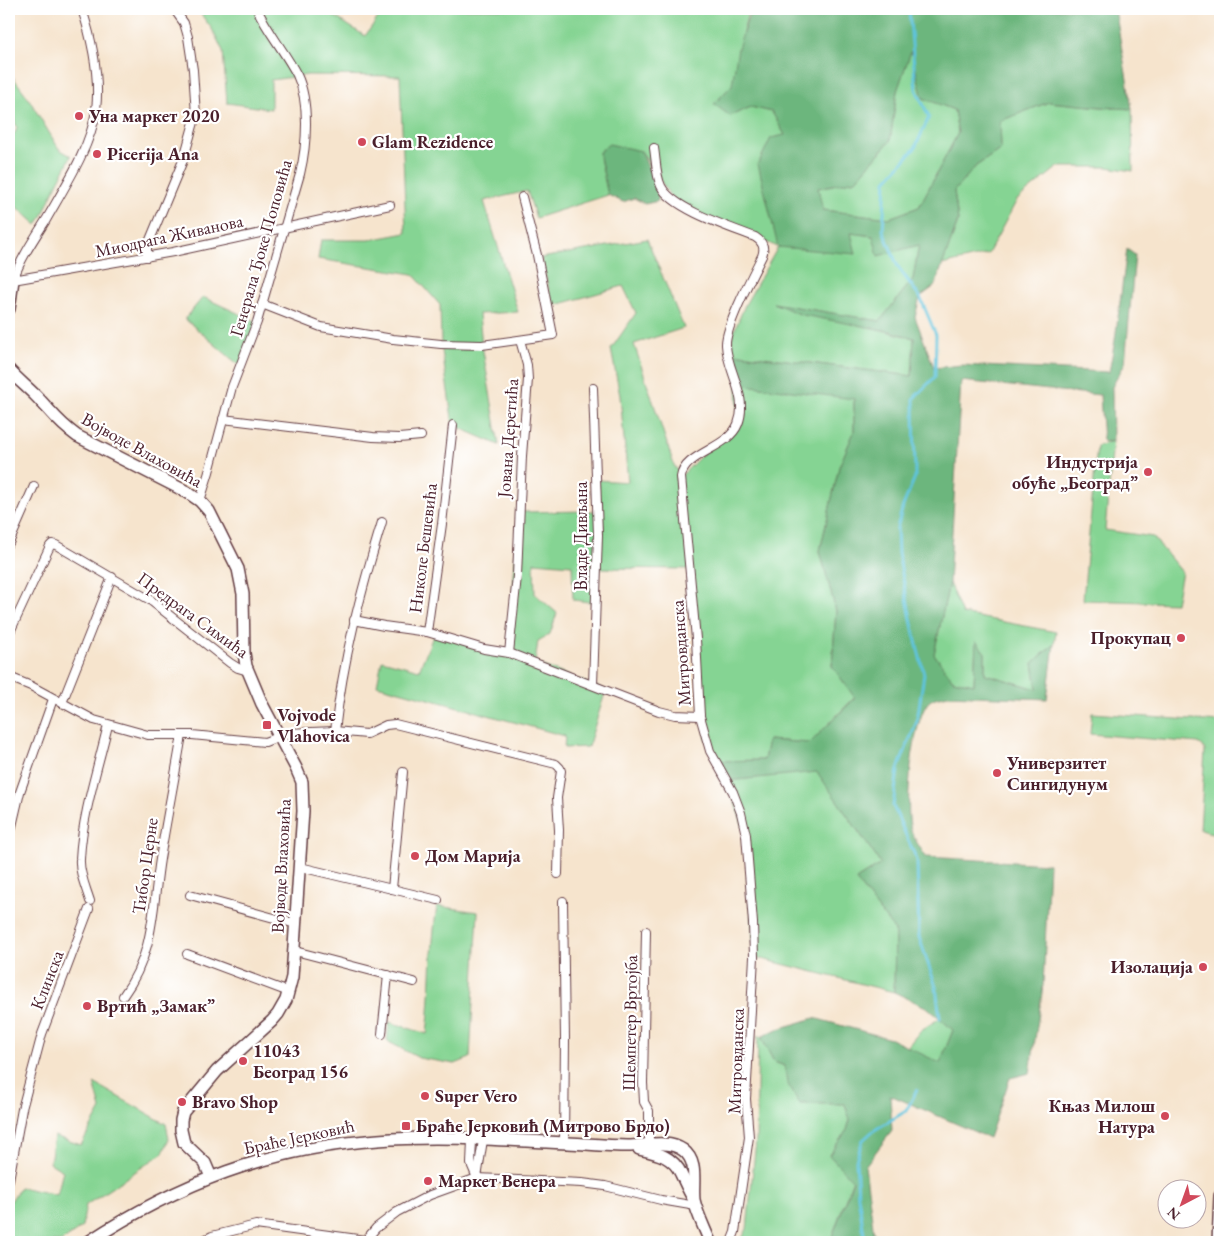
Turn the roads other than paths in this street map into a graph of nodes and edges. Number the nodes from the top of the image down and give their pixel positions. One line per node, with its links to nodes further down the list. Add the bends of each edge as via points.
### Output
1 (82, 9): 9 (street, via 95,69 97,98 93,123 75,167)
2 (174, 9): 8 (street, via 184,23 188,37 196,115 184,158 149,240)
3 (257, 9): 7 (street, Генерала Ђоке Поповића, via 296,74 303,97 304,154)
4 (654, 148): 32 (street, Митровданска, via 660,182 671,197 689,210 755,237 763,247 727,338 727,353 741,405 738,423 730,436 692,460 682,473)
5 (522, 197): 12 (street, via 553,335)
6 (390, 205): 7 (street, Миодрага Живанова)
7 (283, 227): 8 (street, Миодрага Живанова); 10 (street, Генерала Ђоке Поповића)
8 (147, 257): 9 (street, Миодрага Живанова)
9 (11, 280): 11 (street)
10 (262, 304): 12 (street, via 322,327 393,339 482,345); 15 (street, Генерала Ђоке Поповића)
11 (9, 309)
12 (520, 340): 26 (street, Јована Деретића, via 528,379)
13 (9, 370): 19 (street, Војводе Влаховића, via 77,436)
14 (593, 388): 29 (street, Владе Дивљана, via 598,527)
15 (223, 419): 17 (street, via 373,437); 19 (street, Генерала Ђоке Поповића)
16 (453, 425): 24 (street, Николе Бешевића)
17 (422, 436)
18 (34, 486): 21 (street)
19 (200, 501): 27 (street, Војводе Влаховића, via 209,511 240,576)
20 (382, 522): 23 (street)
21 (9, 542)
22 (112, 577): 25 (street, Предрага Симића, via 52,544); 27 (street, Предрага Симића, via 150,600 230,663); 31 (street)
23 (354, 620): 24 (street, Николе Бешевића); 34 (street)
24 (427, 632): 26 (street)
25 (9, 634)
26 (509, 653): 29 (street)
27 (248, 671): 36 (street, Војводе Влаховића)
28 (9, 677): 30 (street)
29 (593, 685): 32 (street, via 659,711)
30 (53, 699): 31 (street); 38 (street, via 20,792)
31 (62, 703): 33 (street)
32 (700, 716): 67 (street, Митровданска, via 710,751 741,813 754,923 746,1099 749,1137)
33 (108, 725): 35 (street, via 148,735); 60 (street, Клинска, via 88,807 80,860 90,905 42,1034 22,1109)
34 (335, 731): 36 (street); 40 (street, via 367,734 395,724 559,766)
35 (182, 735): 36 (street, via 265,742); 52 (street, Тибор Церне, via 150,936 141,967)
36 (278, 736): 39 (street, Војводе Влаховића, via 302,782)
37 (403, 772): 41 (street)
38 (9, 839)
39 (300, 867): 41 (street); 45 (street, Војводе Влаховића)
40 (558, 874)
41 (392, 890): 43 (street)
42 (190, 895): 45 (street)
43 (438, 900)
44 (563, 901): 55 (street)
45 (296, 924): 47 (street, Војводе Влаховића)
46 (646, 931): 56 (street, Шемпетер Вртојба, via 643,1083 644,1102 649,1111)
47 (295, 951): 49 (street, Војводе Влаховића); 51 (street, Војводе Влаховића)
48 (187, 954): 51 (street)
49 (388, 975): 50 (street, Војводе Влаховића); 53 (street)
50 (414, 982)
51 (289, 992): 58 (street, Војводе Влаховића, via 278,1014 217,1071 183,1112 181,1130 184,1143 205,1163)
52 (123, 996)
53 (382, 1034)
54 (478, 1140): 55 (street, Браће Јерковић); 58 (street, Браће Јерковић, via 380,1140 316,1148); 59 (street, via 471,1164)
55 (564, 1144): 57 (street, Браће Јерковић)
56 (649, 1144): 57 (street, Браће Јерковић); 62 (street, Браће Јерковић, via 678,1147 690,1157)
57 (628, 1146): 62 (street, Браће Јерковић, via 672,1160)
58 (211, 1177): 64 (street, Браће Јерковић, via 150,1205)
59 (477, 1178): 62 (street, via 582,1183 661,1200); 63 (street, via 430,1195 397,1212)
60 (9, 1180)
61 (1220, 1196): 68 (street)
62 (695, 1203): 66 (street, Браће Јерковић)
63 (364, 1241): 65 (street, via 256,1225)
64 (88, 1242)
65 (200, 1242)
66 (710, 1242)
67 (731, 1242)
68 (1218, 1242)

